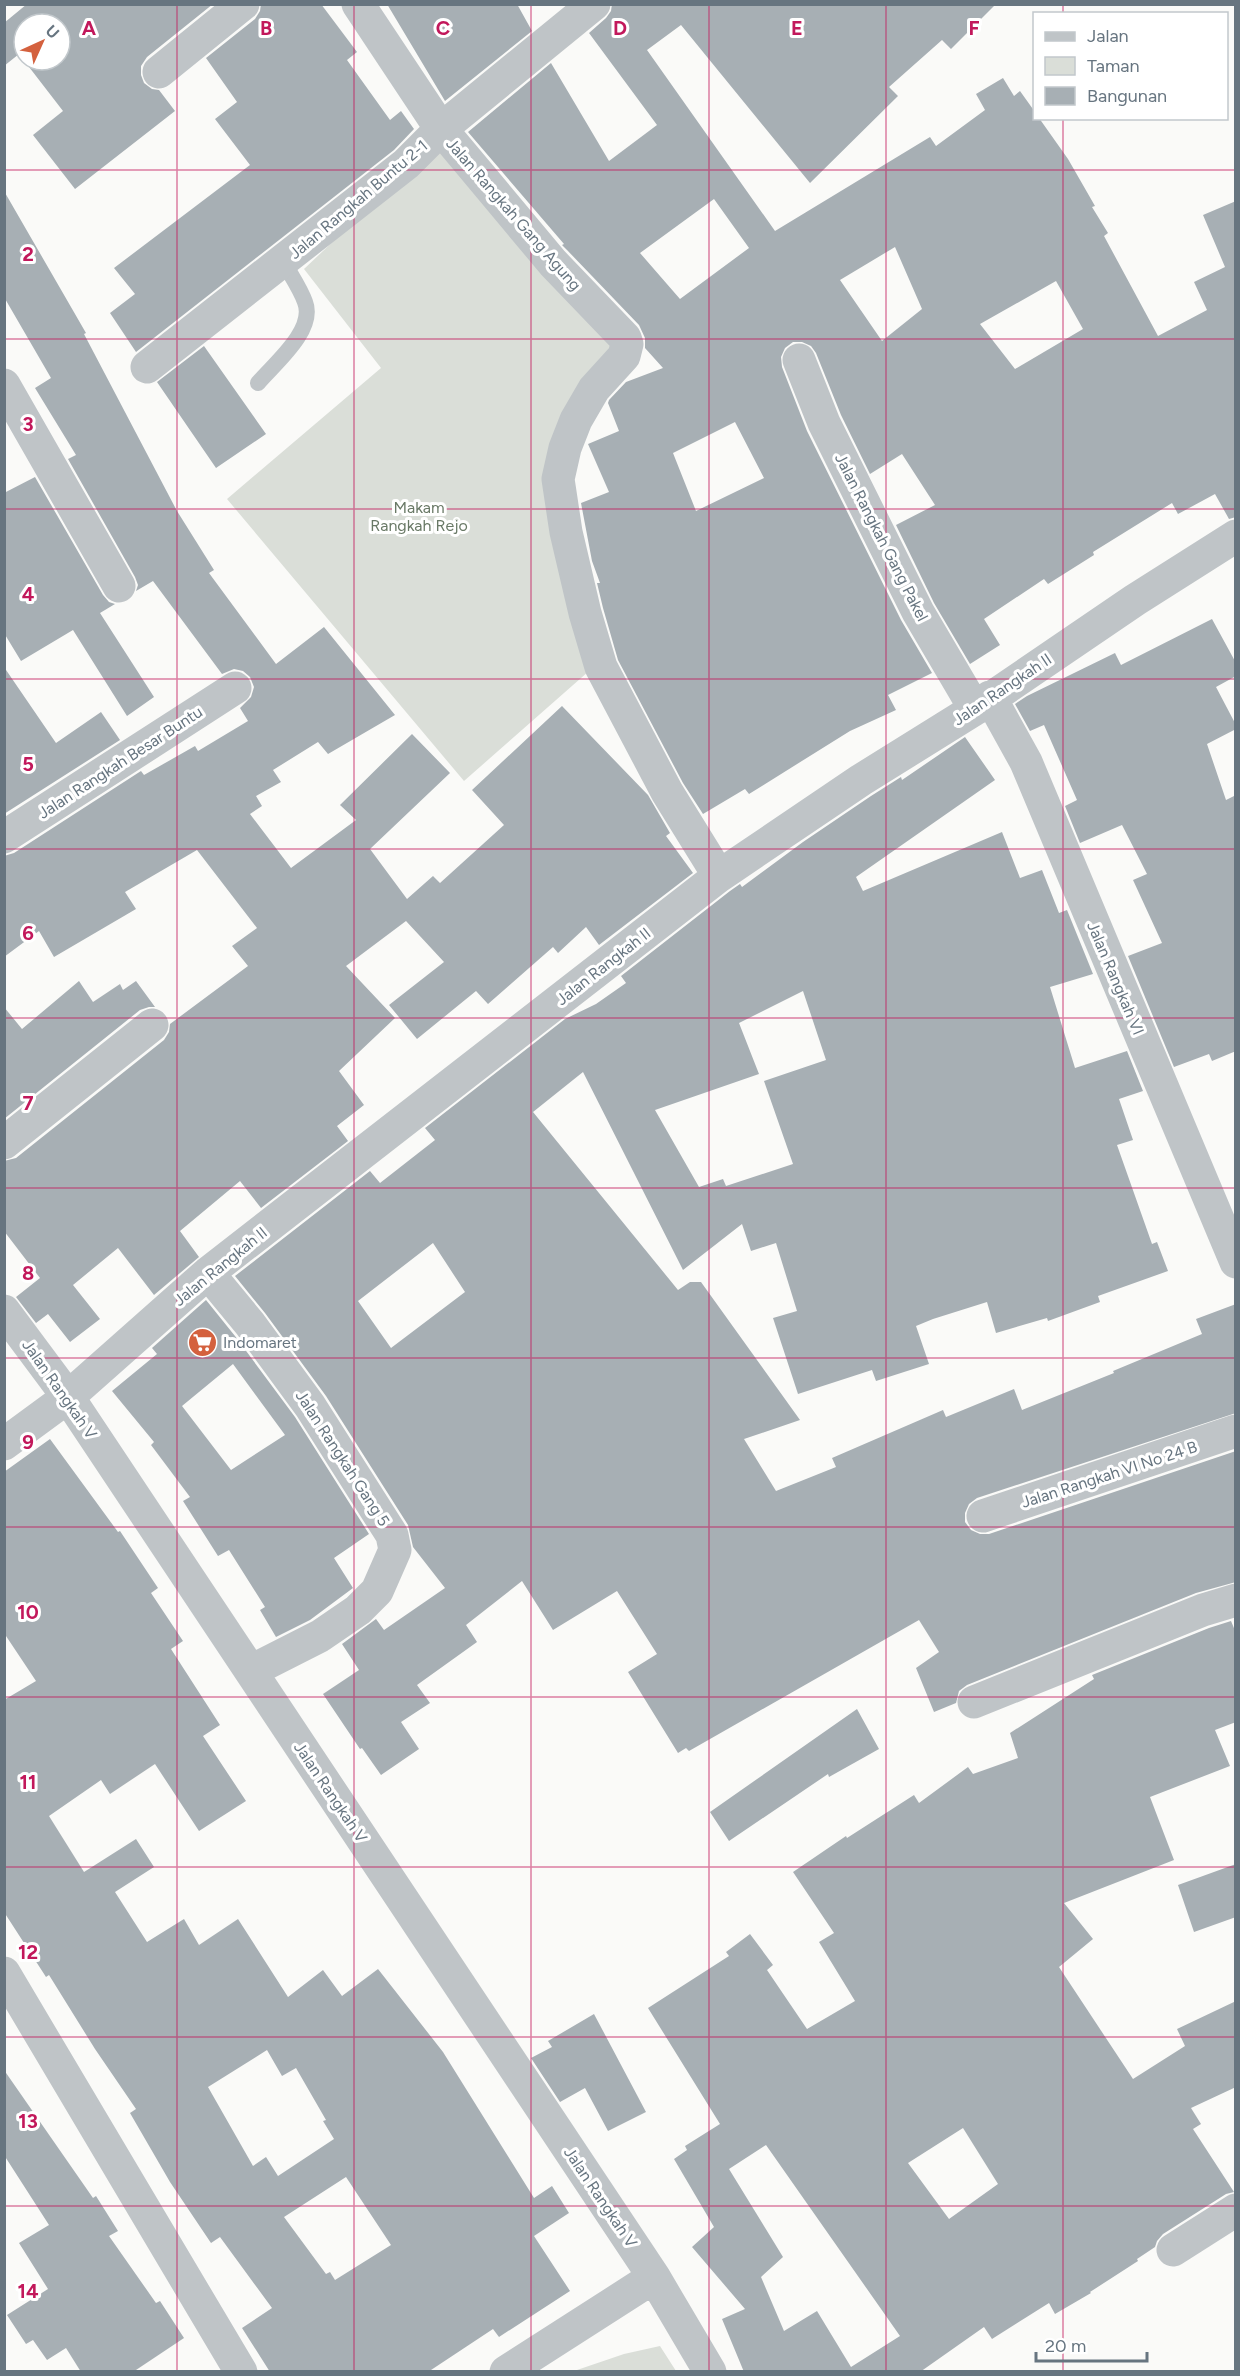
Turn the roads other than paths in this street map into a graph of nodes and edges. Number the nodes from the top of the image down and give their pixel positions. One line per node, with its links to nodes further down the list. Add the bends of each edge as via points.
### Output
1 (243, 4): 4 (street)
2 (358, 4): 5 (street, Jalan Rangkah Gang Agung)
3 (594, 4): 5 (street, Jalan Rangkah Buntu 2-1)
4 (159, 72)
5 (441, 129): 6 (street, Jalan Rangkah Buntu 2-1, via 406,164); 16 (street, Jalan Rangkah Gang Agung, via 553,263 625,338 624,356 594,389 565,448 558,479 566,532 601,667 667,792)
6 (283, 261): 8 (street, Jalan Rangkah Buntu 2-1); 9 (lane, via 306,304 307,316 303,331)
7 (799, 360): 14 (street, Jalan Rangkah Gang Pakel, via 830,433 918,612)
8 (147, 367)
9 (258, 383)
10 (4, 385): 12 (street)
11 (1236, 536): 14 (street, Jalan Rangkah II)
12 (119, 586)
13 (236, 688): 15 (street, Jalan Rangkah Besar Buntu)
14 (982, 703): 16 (street, Jalan Rangkah II); 19 (street, Jalan Rangkah VI, via 1026,762)
15 (4, 837)
16 (719, 876): 20 (street, Jalan Rangkah II)
17 (152, 1024): 18 (street)
18 (4, 1143)
19 (1236, 1262)
20 (208, 1273): 22 (street, Jalan Rangkah II); 27 (street, Jalan Rangkah Gang 5, via 310,1406 392,1535 395,1550 376,1591 358,1610 320,1636)
21 (4, 1311): 22 (street, Jalan Rangkah V)
22 (68, 1397): 24 (street, Jalan Rangkah II); 27 (street, Jalan Rangkah V)
23 (1236, 1431): 25 (street, Jalan Rangkah VI No 24 B)
24 (4, 1444)
25 (983, 1516)
26 (1236, 1600): 28 (street)
27 (251, 1671): 32 (street, Jalan Rangkah V)
28 (974, 1702)
29 (4, 1973): 33 (street)
30 (1236, 2210): 31 (street)
31 (1173, 2250)
32 (654, 2277): 34 (street); 35 (street, Jalan Rangkah V)
33 (241, 2372)
34 (506, 2372)
35 (710, 2372)

